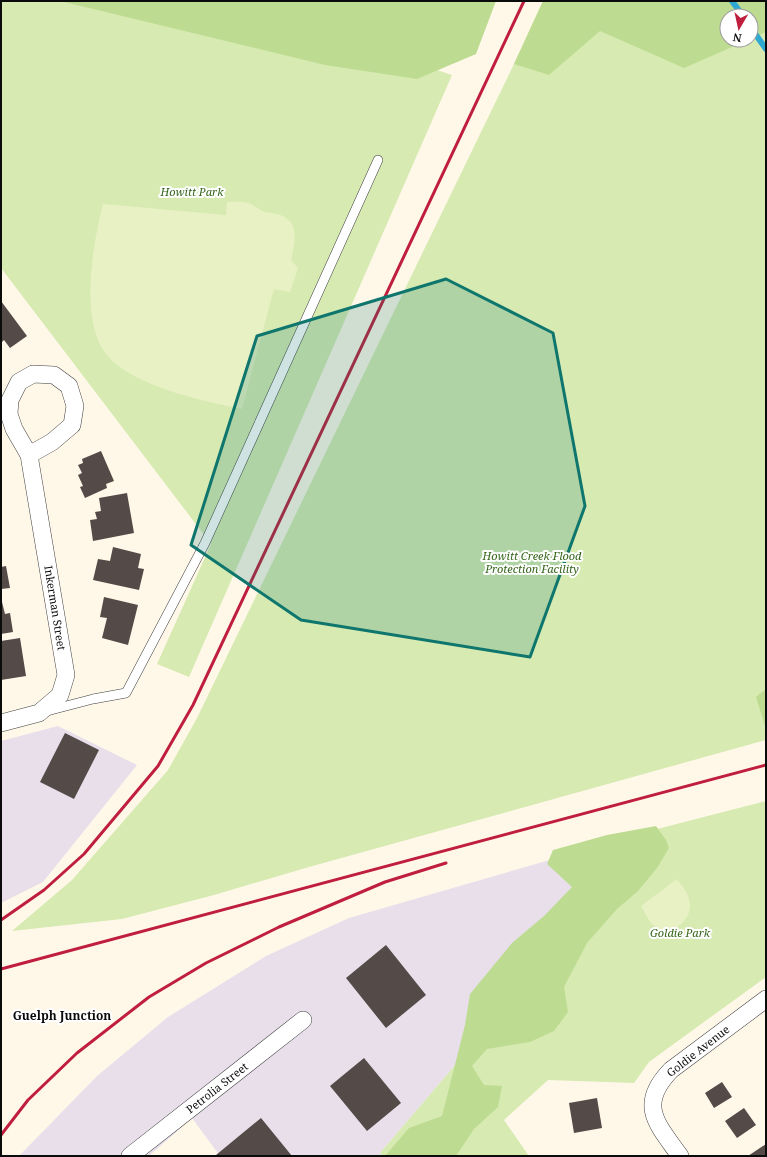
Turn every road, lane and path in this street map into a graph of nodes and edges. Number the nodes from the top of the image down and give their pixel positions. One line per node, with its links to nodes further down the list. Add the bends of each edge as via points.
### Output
1 (378, 160): 3 (lane, via 205,543 126,693)
2 (29, 455): 2 (street, Inkerman Street, via 52,442 72,425 75,406 69,386 54,375 33,374 19,382 10,400 11,422); 3 (street, Inkerman Street, via 66,675 60,695)
3 (39, 713): 4 (street, Inkerman Street)
4 (1, 723)
5 (766, 999): 8 (street, Goldie Avenue, via 663,1078 652,1106 654,1116 658,1126)
6 (303, 1020): 7 (street, Petrolia Street)
7 (130, 1156)
8 (680, 1156)

